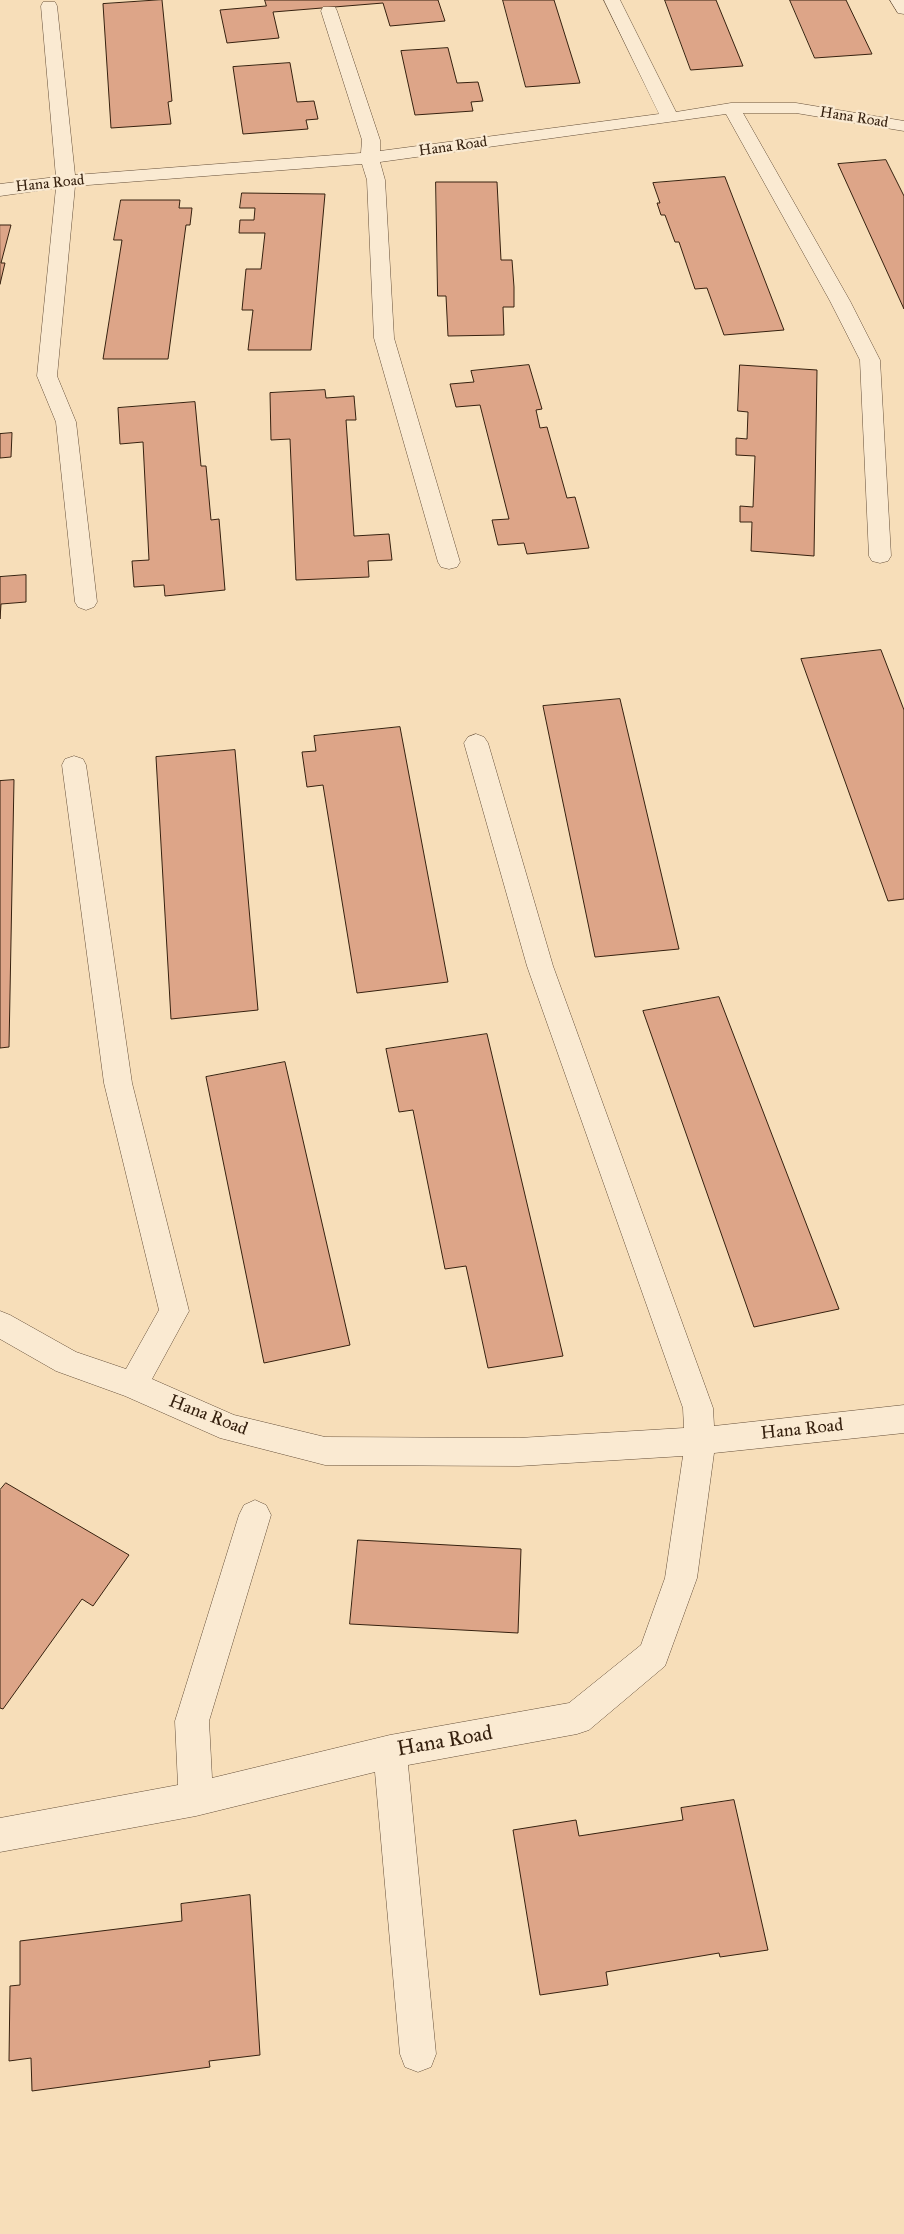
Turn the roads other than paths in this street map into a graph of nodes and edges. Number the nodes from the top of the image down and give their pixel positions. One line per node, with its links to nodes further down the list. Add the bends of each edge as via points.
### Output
1 (612, 0): 7 (street)
2 (898, 0): 4 (street)
3 (49, 6): 10 (street)
4 (904, 9)
5 (329, 11): 9 (street, via 371,140)
6 (730, 108): 7 (street, Hana Road); 8 (street, Hana Road, via 796,108); 12 (street, via 870,360)
7 (670, 118): 9 (street, Hana Road)
8 (904, 126)
9 (370, 158): 10 (street, Hana Road); 13 (street, via 376,180 384,338)
10 (66, 181): 11 (street, Hana Road); 14 (street, via 47,376 66,422)
11 (0, 190)
12 (880, 556)
13 (449, 562)
14 (86, 602)
15 (476, 743): 20 (street, via 540,966 698,1408)
16 (74, 765): 18 (street, via 118,1083 174,1311)
17 (0, 1324): 18 (street, Hana Road, via 67,1362)
18 (133, 1385): 20 (street, Hana Road, via 231,1428 325,1451 519,1452)
19 (904, 1419): 20 (street, Hana Road)
20 (700, 1440): 22 (street, Hana Road, via 681,1578 653,1655 577,1718)
21 (255, 1515): 23 (street, via 192,1721)
22 (390, 1752): 23 (street, Hana Road); 25 (street)
23 (196, 1800): 24 (street, Hana Road)
24 (0, 1834)
25 (418, 2054)

